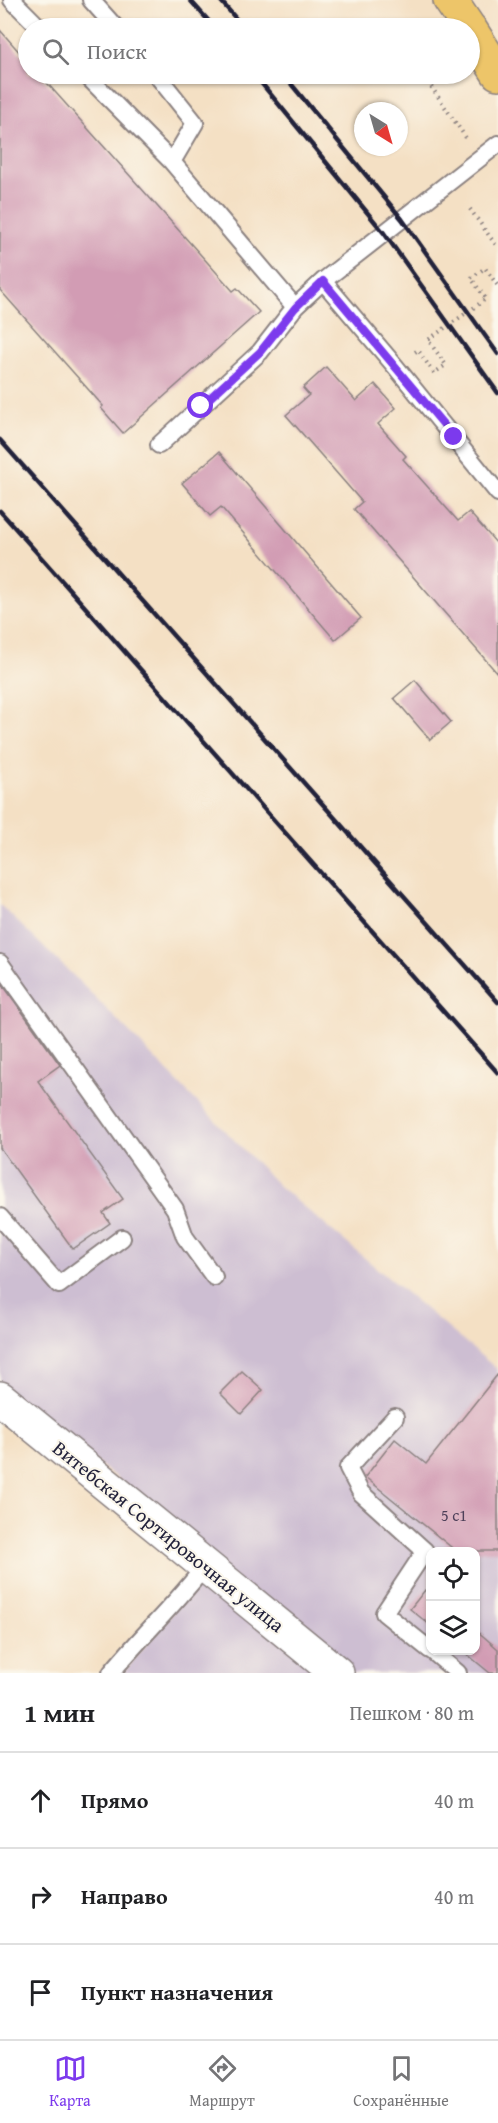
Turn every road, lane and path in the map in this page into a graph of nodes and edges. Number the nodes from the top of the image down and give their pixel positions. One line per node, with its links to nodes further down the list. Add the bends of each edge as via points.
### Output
1 (12, 0): 4 (lane)
2 (91, 0): 5 (lane)
3 (450, 0): 6 (main road)
4 (30, 18)
5 (107, 18)
6 (462, 18)
7 (480, 46): 8 (main road)
8 (498, 73)
9 (95, 84): 14 (lane)
10 (164, 84): 14 (lane, via 195,123)
11 (430, 84): 13 (path)
12 (498, 144): 13 (lane)
13 (480, 158): 17 (lane)
14 (172, 162): 19 (lane)
15 (470, 208): 16 (path)
16 (498, 248)
17 (323, 281): 19 (lane); 20 (lane)
18 (498, 286): 20 (path, via 485,268 471,278 486,299 428,340 446,365 434,373 418,350)
19 (295, 308): 21 (lane, via 260,352)
20 (395, 366): 22 (lane)
21 (159, 445)
22 (498, 493)
23 (0, 963): 26 (lane, via 175,1209 185,1237)
24 (0, 1217): 25 (lane, via 59,1285)
25 (122, 1238)
26 (214, 1277)
27 (0, 1398): 29 (street, Витебская Сортировочная улица)
28 (395, 1417): 30 (lane, via 348,1468 361,1493 425,1551 384,1613)
29 (204, 1566): 32 (lane); 33 (street, Витебская Сортировочная улица)
30 (426, 1646)
31 (437, 1655): 34 (lane)
32 (111, 1673)
33 (337, 1673)
34 (459, 1673)

